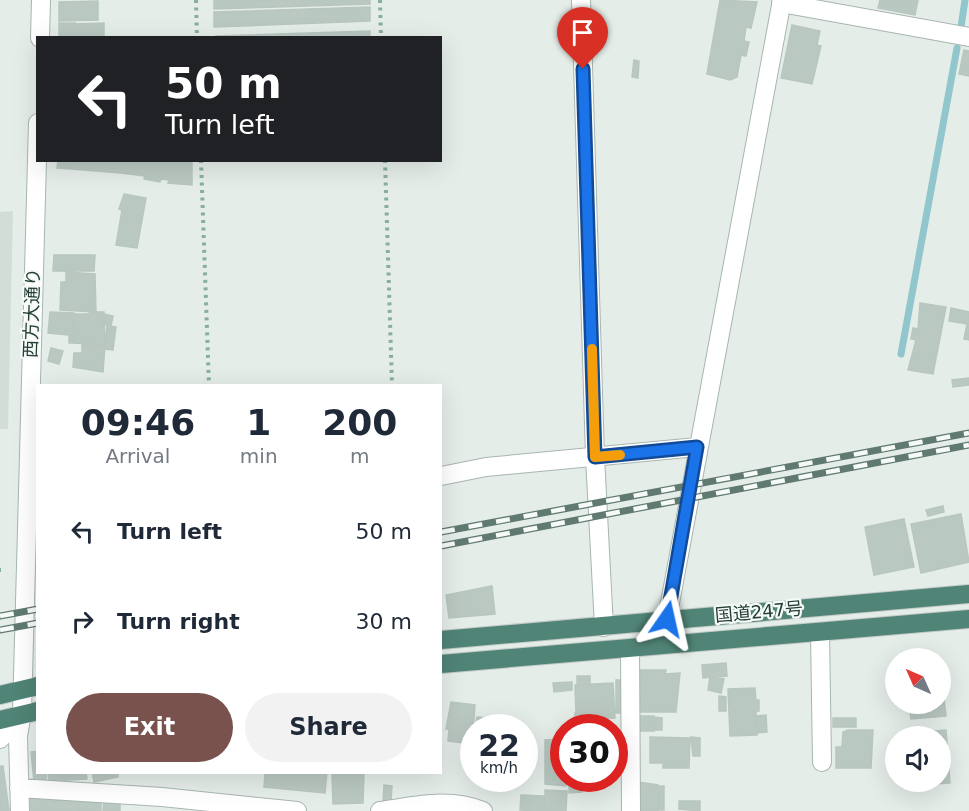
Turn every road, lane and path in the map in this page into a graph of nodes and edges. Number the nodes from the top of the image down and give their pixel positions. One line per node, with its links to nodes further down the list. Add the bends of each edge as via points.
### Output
1 (41, 0): 6 (street)
2 (195, 0): 7 (path)
3 (380, 0): 8 (path)
4 (581, 0): 16 (street)
5 (781, 2): 9 (street); 15 (street)
6 (40, 36)
7 (197, 36)
8 (381, 36)
9 (969, 37)
10 (37, 162): 26 (street, 西方大通り, via 22,646)
11 (201, 162): 13 (path)
12 (385, 162): 14 (path)
13 (209, 384)
14 (392, 384)
15 (697, 447): 16 (street); 19 (street)
16 (595, 457): 17 (street, via 486,467); 21 (street)
17 (442, 476)
18 (969, 594): 19 (highway, 国道247号)
19 (667, 619): 21 (highway, 国道247号)
20 (969, 619): 22 (highway, 国道247号)
21 (604, 627): 23 (highway, 国道247号)
22 (820, 632): 24 (highway, 国道247号); 31 (street)
23 (442, 640)
24 (630, 648): 25 (highway, 国道247号); 37 (street)
25 (442, 664)
26 (31, 687): 27 (highway); 28 (street, 西方大通り)
27 (0, 695)
28 (30, 712): 29 (highway); 30 (street); 32 (street, 西方大通り, via 18,736)
29 (0, 720)
30 (0, 739)
31 (822, 762)
32 (19, 788): 33 (street, 西方大通り); 34 (street)
33 (20, 811)
34 (297, 811)
35 (380, 811): 36 (street, via 444,801)
36 (483, 811)
37 (631, 811)

